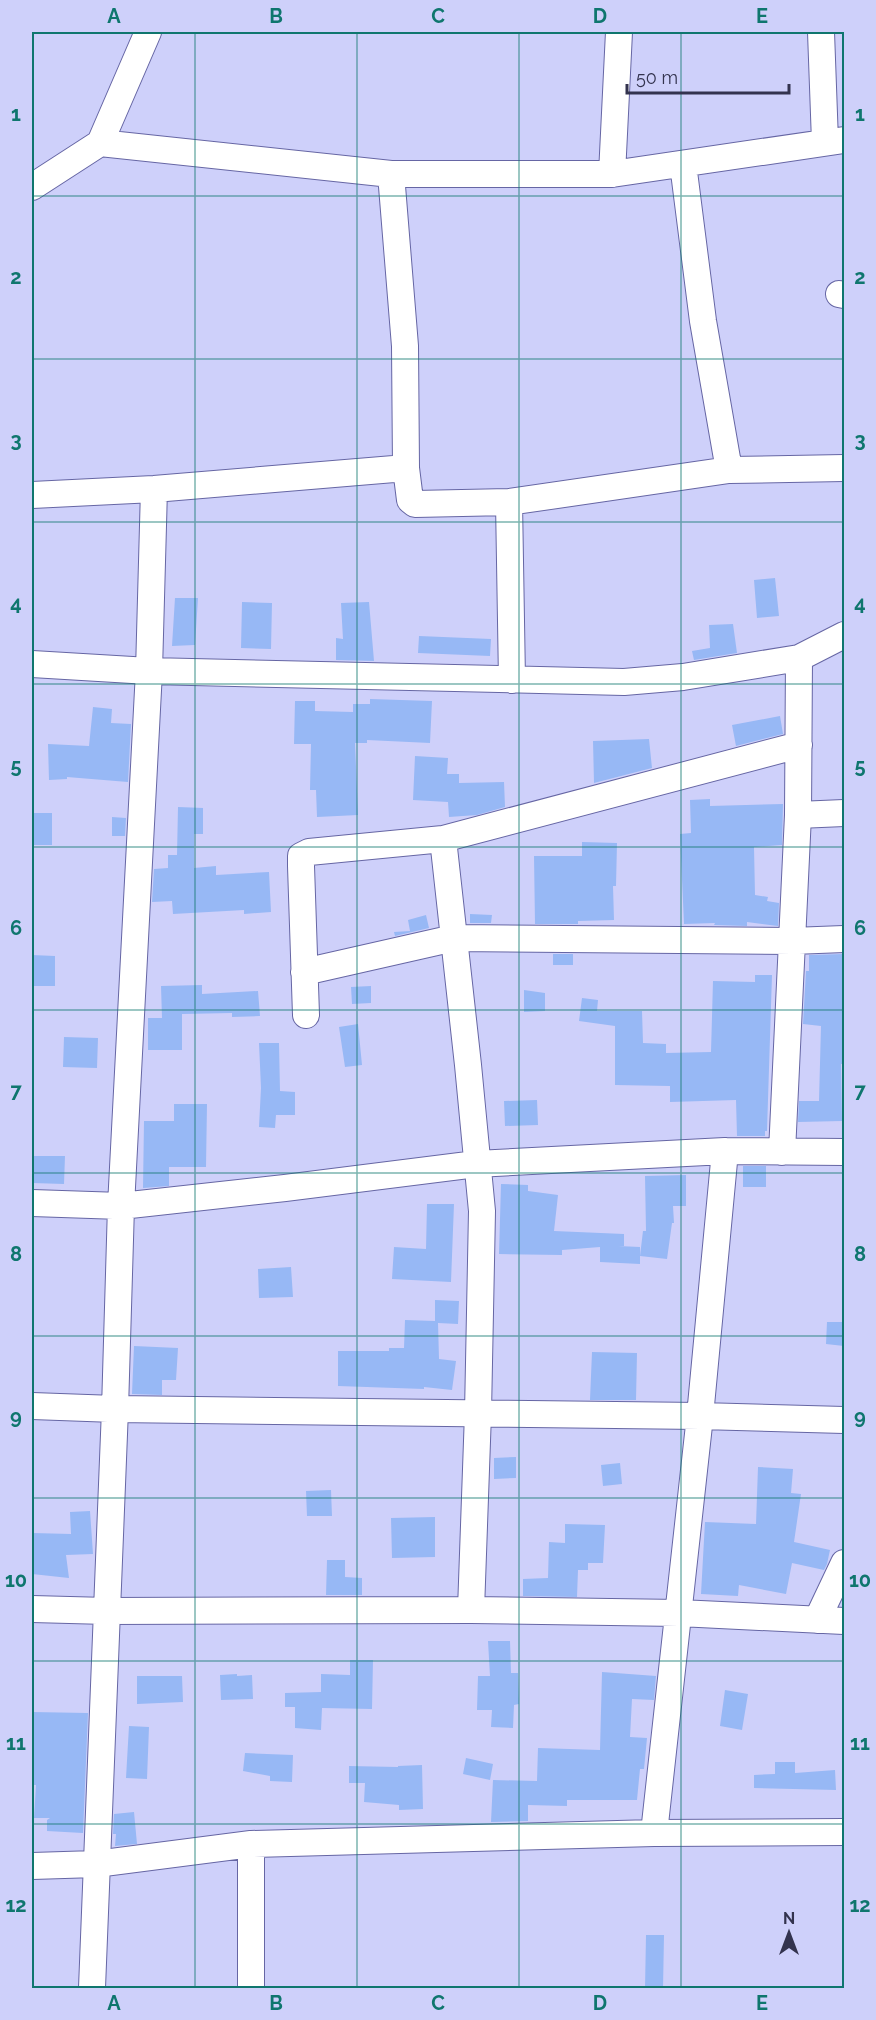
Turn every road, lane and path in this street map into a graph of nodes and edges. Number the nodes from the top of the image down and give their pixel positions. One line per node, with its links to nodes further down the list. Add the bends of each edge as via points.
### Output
1 (148, 32): 5 (street)
2 (619, 32): 8 (street)
3 (821, 32): 4 (street)
4 (835, 141): 6 (street)
5 (100, 143): 7 (street); 9 (street)
6 (683, 164): 8 (street); 12 (street, via 703,321)
7 (391, 174): 8 (street); 10 (street, via 405,346)
8 (612, 174)
9 (32, 187)
10 (406, 468): 13 (street); 15 (street, via 410,500 415,504)
11 (844, 468): 12 (street)
12 (729, 470): 15 (street)
13 (154, 489): 14 (street); 19 (street)
14 (32, 495)
15 (509, 502): 20 (street)
16 (844, 635): 17 (street)
17 (799, 658): 20 (street, via 624,682); 21 (street)
18 (32, 664): 19 (street)
19 (149, 670): 20 (street); 35 (street)
20 (512, 680)
21 (799, 745): 23 (street); 24 (street)
22 (844, 813): 23 (street)
23 (798, 815): 27 (street)
24 (443, 839): 25 (street); 28 (street, via 309,852 301,856)
25 (454, 938): 27 (street); 28 (street); 33 (street)
26 (844, 939): 27 (street)
27 (792, 940): 31 (street)
28 (304, 972): 29 (street)
29 (306, 1015)
30 (725, 1151): 31 (street); 33 (street); 39 (street)
31 (782, 1152): 32 (street)
32 (844, 1152)
33 (476, 1164): 35 (street); 38 (street, via 482,1210)
34 (32, 1203): 35 (street)
35 (121, 1206): 37 (street)
36 (32, 1406): 37 (street)
37 (115, 1409): 38 (street); 44 (street)
38 (478, 1413): 39 (street); 43 (street)
39 (700, 1416): 40 (street); 45 (street)
40 (844, 1420)
41 (844, 1563): 46 (street)
42 (32, 1609): 44 (street)
43 (471, 1610): 44 (street); 45 (street)
44 (107, 1611): 51 (street)
45 (679, 1613): 46 (street); 49 (street)
46 (817, 1620): 47 (street)
47 (844, 1621)
48 (844, 1832): 49 (street)
49 (654, 1833): 50 (street)
50 (250, 1844): 51 (street); 54 (street)
51 (96, 1864): 52 (street); 53 (street)
52 (32, 1866)
53 (92, 1989)
54 (250, 1989)

